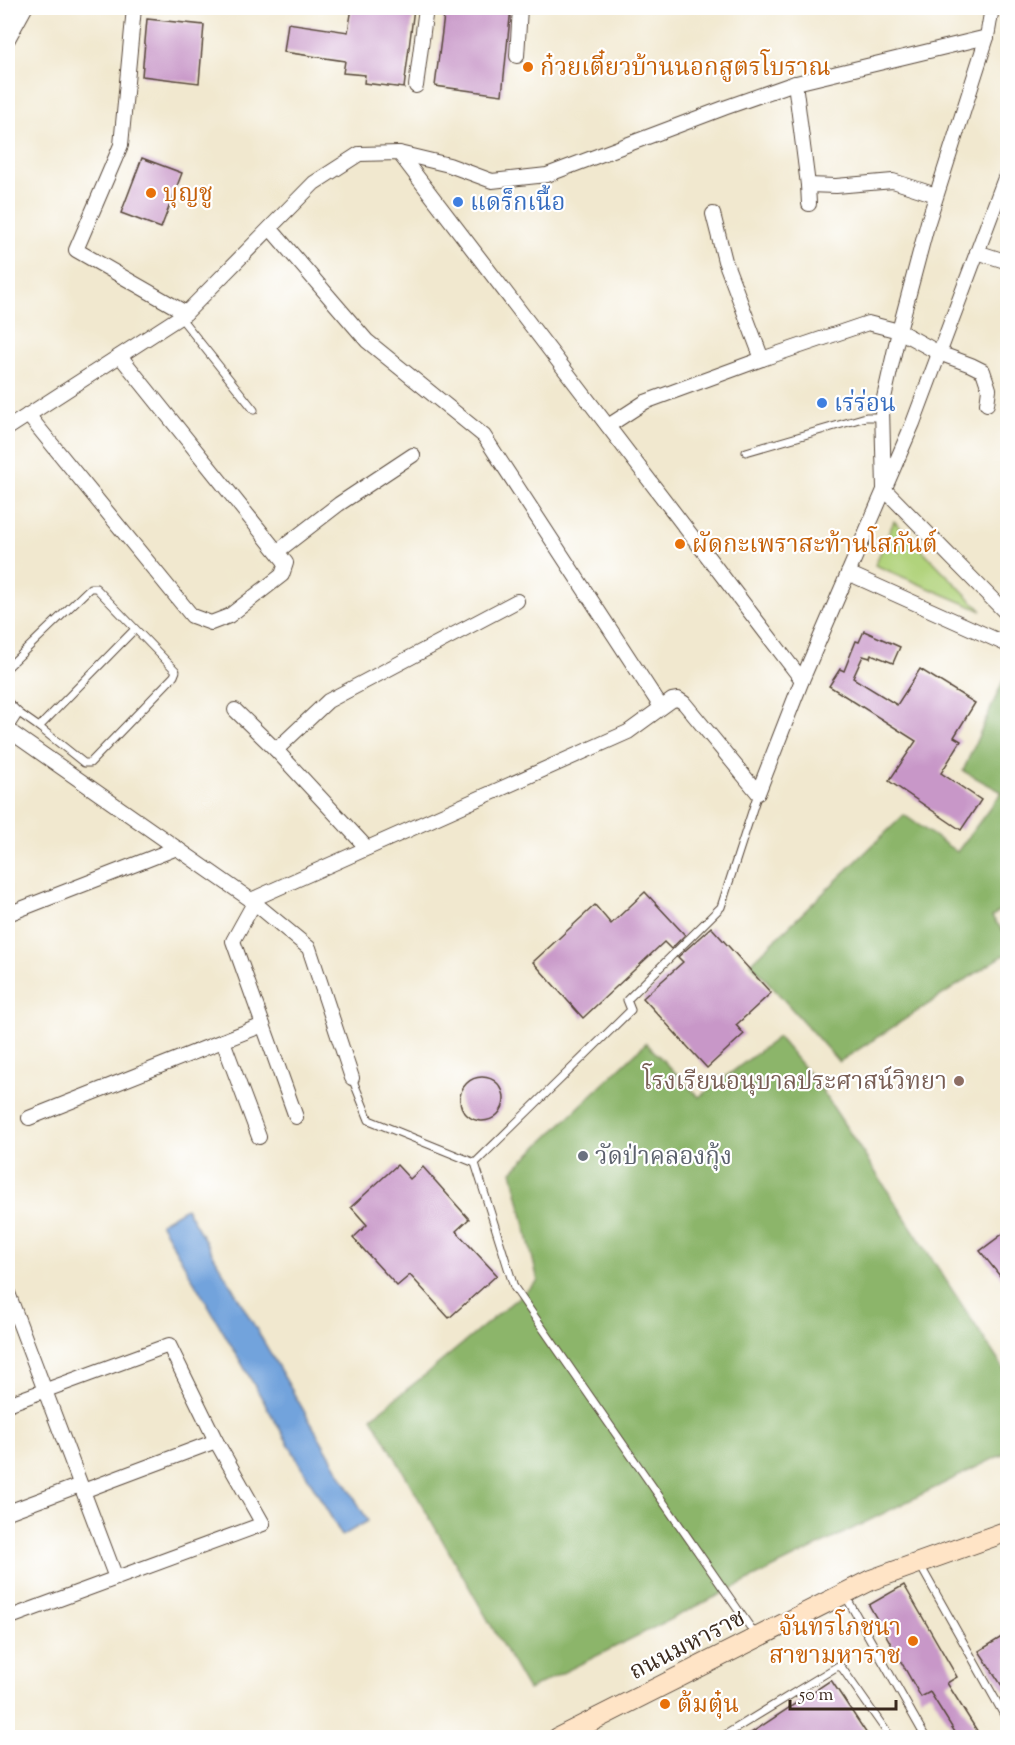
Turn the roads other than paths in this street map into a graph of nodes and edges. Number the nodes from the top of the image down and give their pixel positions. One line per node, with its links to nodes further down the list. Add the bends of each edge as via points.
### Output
1 (25, 8): 6 (street)
2 (134, 8): 20 (street, via 121,145 76,250)
3 (426, 8): 10 (street)
4 (520, 8): 8 (street)
5 (992, 8): 7 (street)
6 (8, 36)
7 (987, 37): 9 (street); 14 (street)
8 (517, 56)
9 (795, 83): 11 (street, via 547,175 492,181); 13 (street)
10 (416, 86)
11 (399, 153): 17 (street, via 359,154 314,183); 29 (street)
12 (1008, 170): 18 (street)
13 (807, 185): 14 (street, via 894,181); 15 (street)
14 (936, 195): 21 (street)
15 (809, 204)
16 (713, 214): 24 (street, via 725,261)
17 (270, 228): 20 (street); 43 (street, via 367,341 484,436)
18 (977, 252): 19 (street); 22 (street)
19 (1008, 262)
20 (183, 315): 23 (street); 26 (lane)
21 (899, 332): 22 (street); 24 (street, via 868,323); 28 (street)
22 (939, 353): 25 (street, via 983,371 989,389); 33 (street, via 914,423)
23 (120, 356): 27 (street); 34 (street)
24 (762, 359): 29 (street, via 645,402)
25 (987, 404)
26 (254, 410)
27 (27, 415): 30 (street); 34 (street, via 192,616 211,622 229,616 282,575 286,563)
28 (882, 417): 31 (lane, via 866,417); 33 (street)
29 (608, 426): 41 (street)
30 (8, 428)
31 (746, 452)
32 (413, 455): 34 (street)
33 (884, 489): 35 (street); 37 (street)
34 (278, 551)
35 (848, 573): 39 (street); 41 (street)
36 (516, 601): 48 (street, via 328,701)
37 (1005, 607)
38 (135, 629): 40 (lane, via 96,588 90,588); 46 (lane); 46 (lane, via 176,674 94,760 84,764)
39 (1008, 645)
40 (8, 667)
41 (802, 680): 49 (street)
42 (8, 702): 45 (lane)
43 (662, 707): 49 (street, via 672,700 684,703); 51 (street, via 627,732)
44 (235, 710): 48 (street)
45 (19, 713): 46 (lane); 47 (lane)
46 (39, 727)
47 (8, 730): 50 (street)
48 (276, 750): 51 (street)
49 (758, 793): 60 (lane, via 721,908 627,1000 631,1010)
50 (177, 848): 52 (street); 53 (street)
51 (367, 848): 52 (street)
52 (252, 901): 54 (street, via 233,941); 56 (street, via 309,948)
53 (8, 914)
54 (263, 1025): 55 (street); 57 (street)
55 (223, 1041): 58 (street); 59 (street)
56 (352, 1077): 60 (lane, via 369,1120)
57 (296, 1117)
58 (29, 1118)
59 (259, 1137)
60 (475, 1163): 72 (lane, via 514,1287)
61 (8, 1293): 62 (street)
62 (45, 1391): 63 (street); 64 (street, via 169,1345); 65 (street)
63 (8, 1404)
64 (216, 1441): 65 (street); 69 (street, via 263,1524)
65 (82, 1488): 66 (street); 69 (street)
66 (8, 1512)
67 (1008, 1531): 68 (street, ถนนมหาราช)
68 (919, 1563): 70 (street, ถนนมหาราช); 73 (lane)
69 (116, 1578): 71 (street)
70 (843, 1593): 72 (street, ถนนมหาราช); 77 (lane)
71 (8, 1618)
72 (757, 1637): 74 (street, ถนนมหาราช)
73 (1008, 1722)
74 (558, 1737)
75 (720, 1737): 76 (lane, via 838,1666)
76 (891, 1737)
77 (926, 1737)

